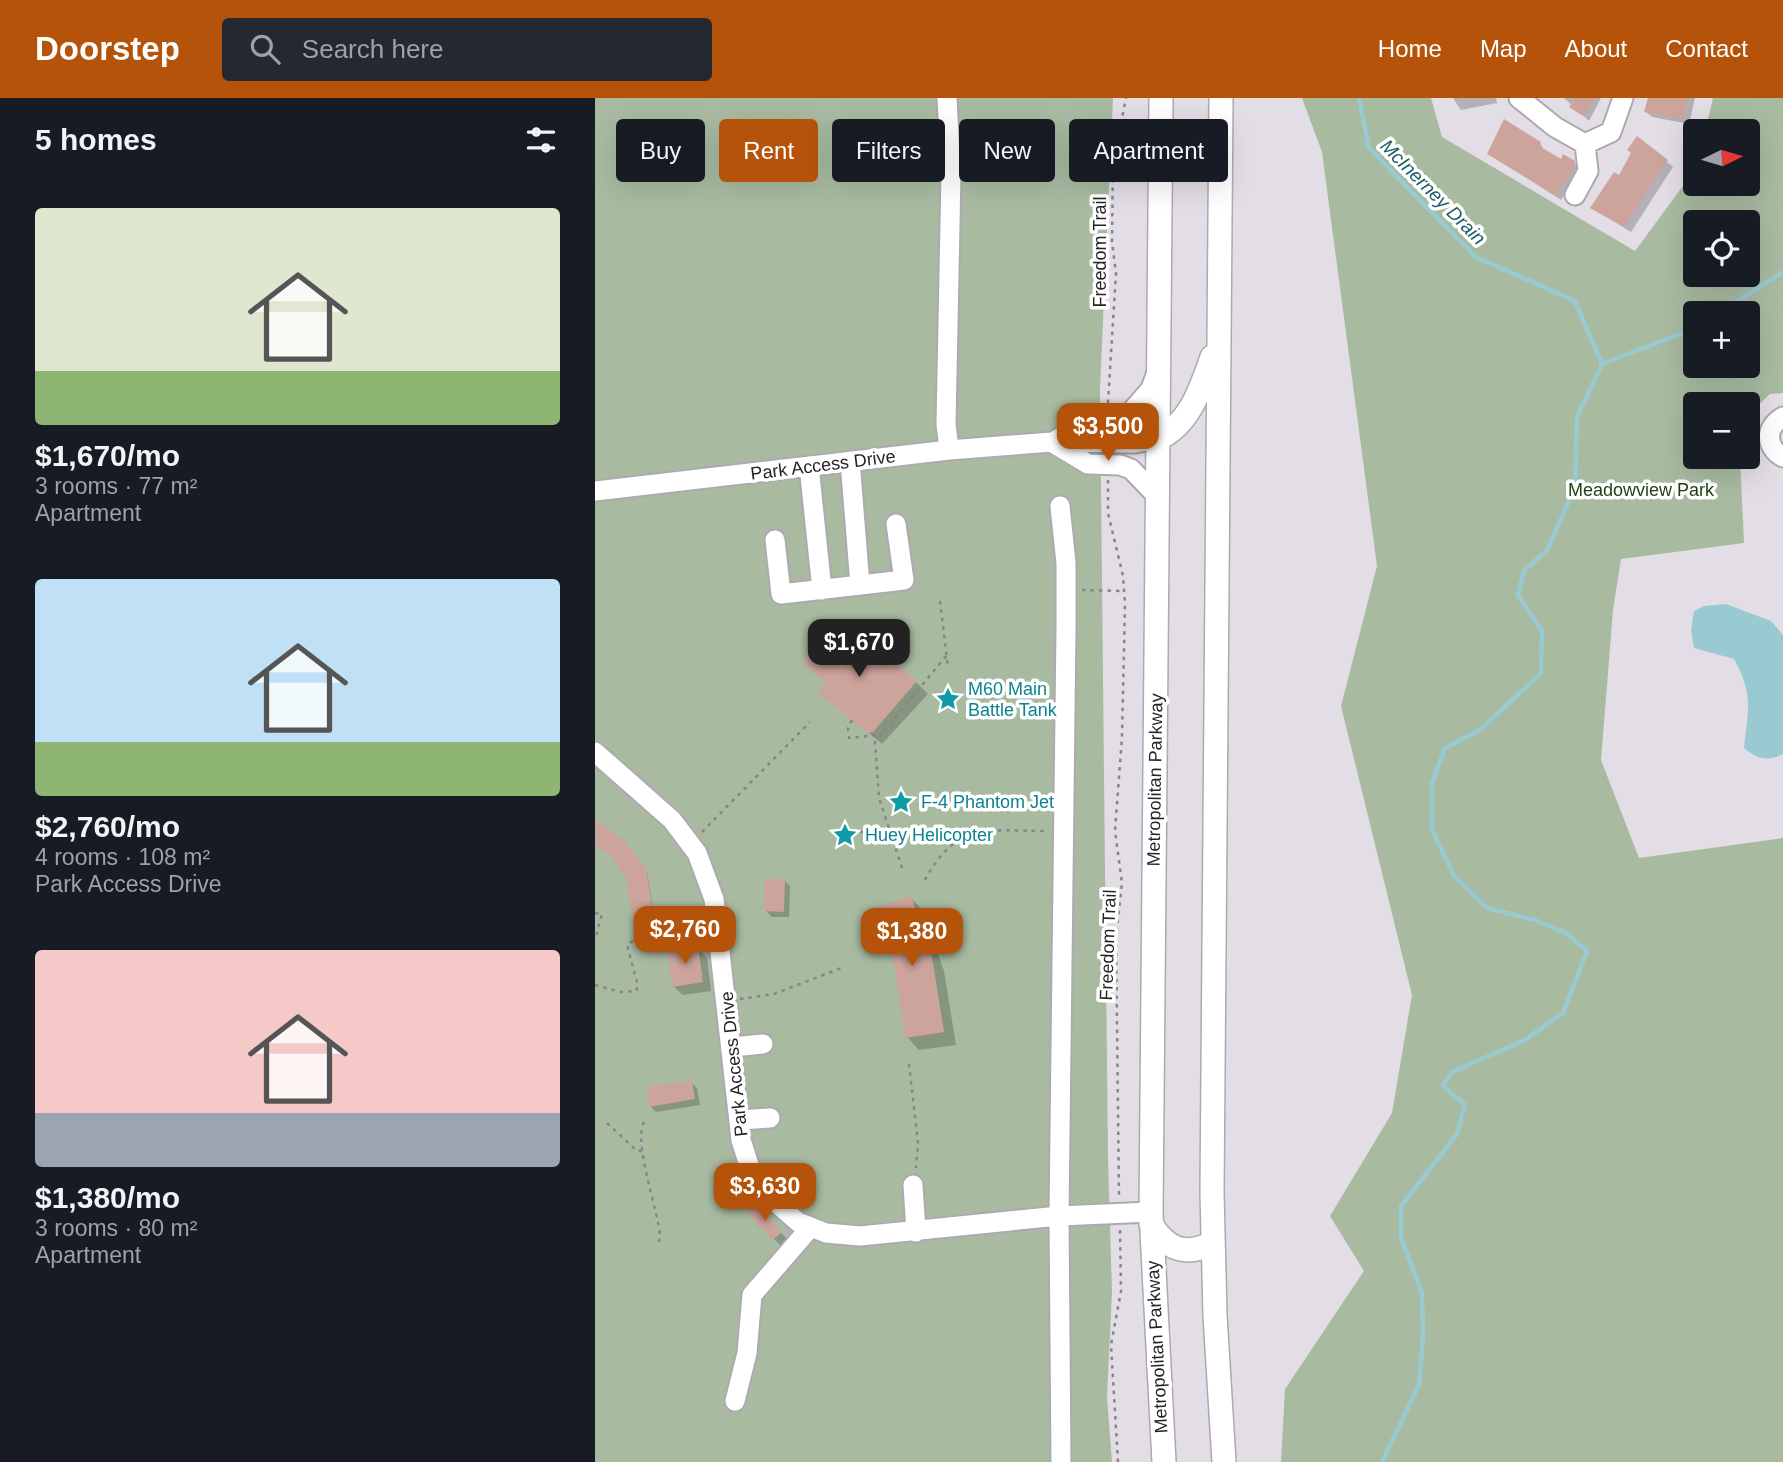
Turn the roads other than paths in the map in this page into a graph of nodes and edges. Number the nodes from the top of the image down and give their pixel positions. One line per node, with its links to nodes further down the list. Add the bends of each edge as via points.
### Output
1 (947, 98): 13 (street, via 951,174)
2 (1161, 98): 9 (main road, Metropolitan Parkway)
3 (1221, 98): 8 (main road)
4 (1519, 98): 6 (street)
5 (1623, 98): 6 (street, via 1611,132)
6 (1585, 144): 7 (street, via 1588,171)
7 (1574, 195)
8 (1218, 337): 11 (main road, via 1193,404 1175,428); 34 (main road)
9 (1158, 370): 11 (main road, Metropolitan Parkway); 12 (street, Park Access Drive, via 1151,388 1122,418 1087,421)
10 (1783, 417): 14 (street, via 1769,434 1772,448)
11 (1158, 439): 12 (street, Park Access Drive); 18 (main road, Metropolitan Parkway)
12 (1052, 442): 13 (street, Park Access Drive); 18 (street, via 1088,464 1131,469)
13 (949, 450): 15 (street, Park Access Drive)
14 (1783, 457)
15 (850, 461): 16 (street, Park Access Drive); 22 (street)
16 (809, 466): 17 (street, Park Access Drive); 23 (street)
17 (595, 491)
18 (1158, 496): 31 (main road, Metropolitan Parkway)
19 (1061, 506): 30 (street, via 1066,588)
20 (896, 524): 22 (street, via 904,580)
21 (775, 540): 23 (street, via 782,594)
22 (860, 585): 23 (street)
23 (822, 590)
24 (595, 752): 26 (street, Park Access Drive, via 672,820 698,853 714,899)
25 (763, 1044): 26 (street)
26 (732, 1047): 28 (street, Park Access Drive)
27 (770, 1118): 28 (street)
28 (739, 1121): 32 (street, Park Access Drive, via 755,1184)
29 (913, 1185): 33 (street)
30 (1059, 1216): 31 (street, via 1119,1212); 33 (street); 36 (street)
31 (1151, 1218): 34 (main road, via 1160,1238 1177,1249 1194,1250); 37 (main road, Metropolitan Parkway)
32 (809, 1229): 33 (street, via 860,1236); 35 (street, via 752,1295 747,1353)
33 (916, 1232)
34 (1212, 1243): 38 (main road)
35 (735, 1401)
36 (1061, 1462)
37 (1164, 1462)
38 (1224, 1462)

